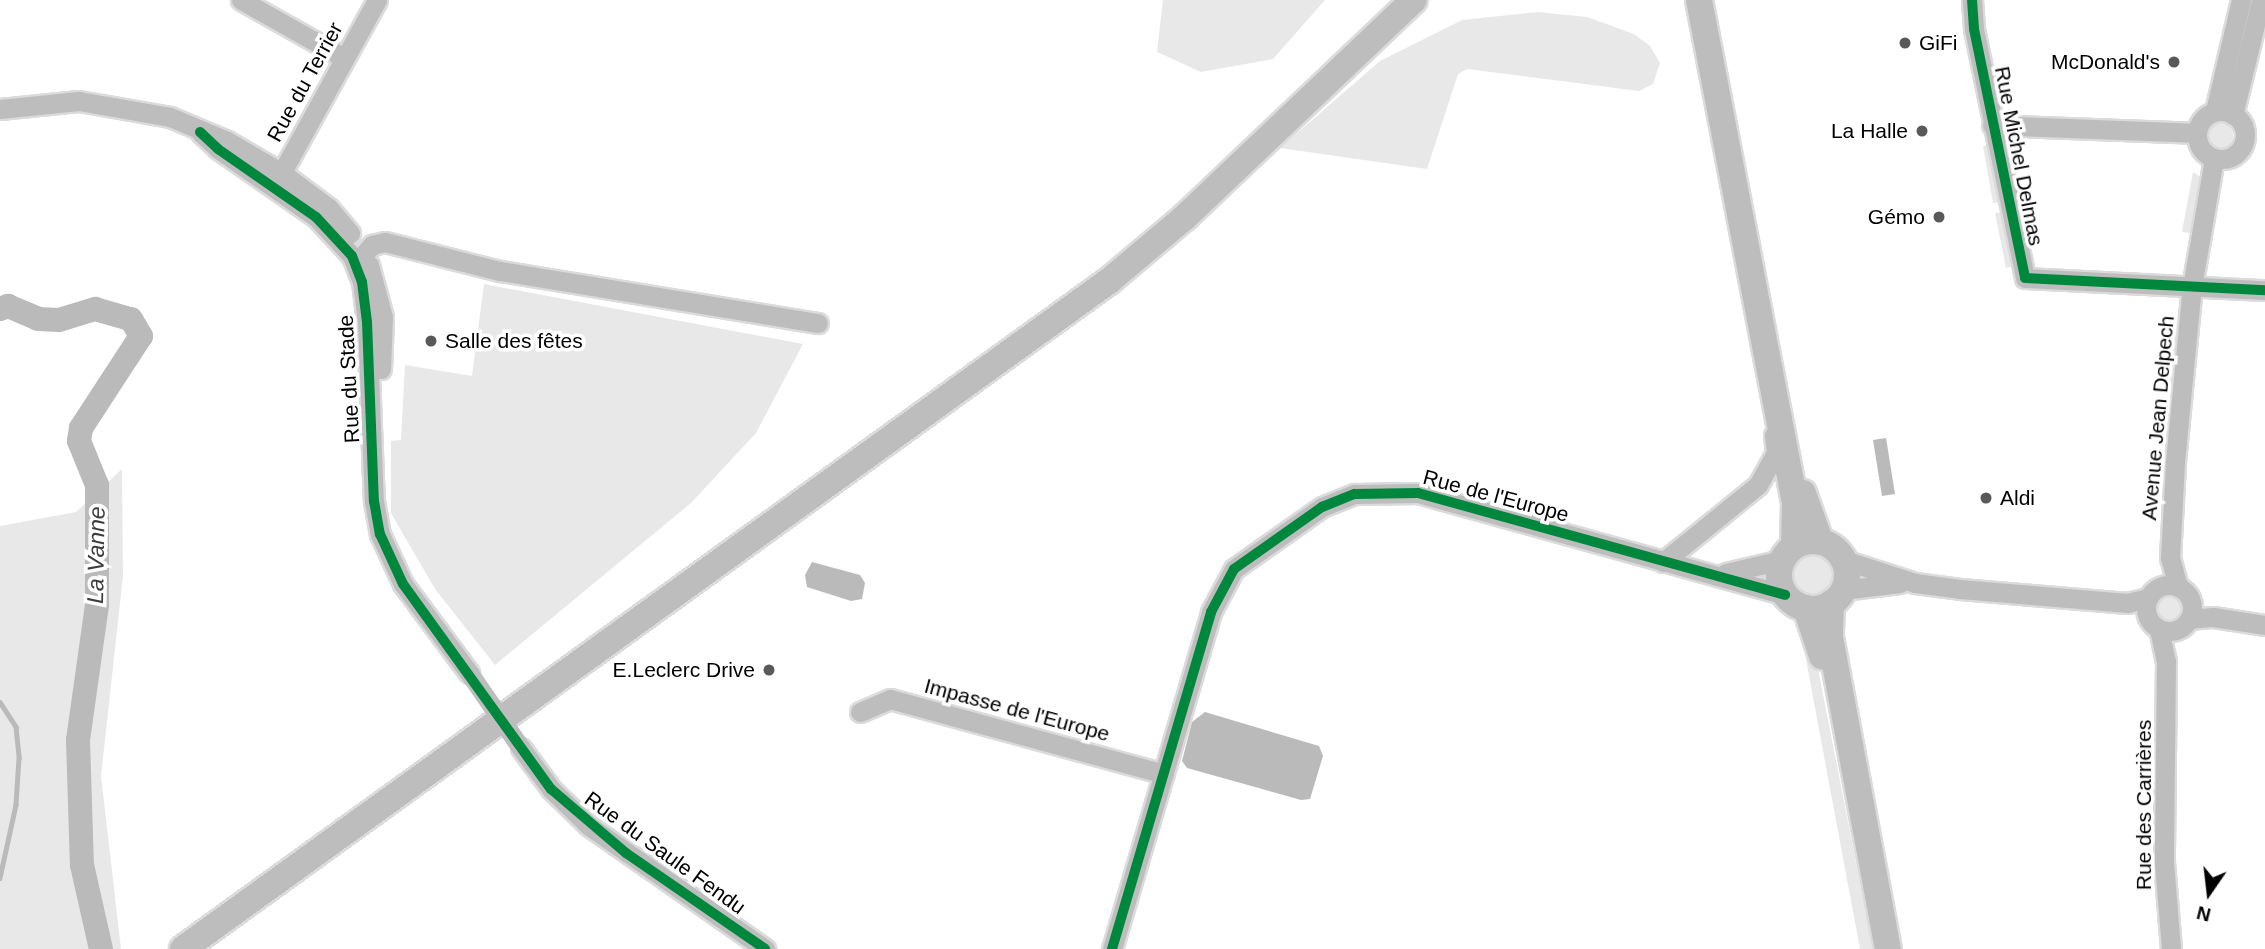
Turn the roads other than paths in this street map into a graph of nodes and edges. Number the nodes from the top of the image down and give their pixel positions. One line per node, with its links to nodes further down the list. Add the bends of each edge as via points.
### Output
1 (241, 0): 11 (street)
2 (377, 0): 11 (street, Rue du Terrier)
3 (1414, 0): 10 (main road)
4 (1435, 0): 10 (main road)
5 (1687, 0): 12 (main road)
6 (1972, 0): 15 (street, Rue Michel Delmas)
7 (2241, 0): 14 (street)
8 (1712, 1): 12 (main road); 24 (main road, via 1802,489)
9 (2261, 6): 14 (street)
10 (1379, 36): 39 (main road, via 1185,217 1024,346)
11 (344, 58): 18 (street, Rue du Terrier)
12 (1716, 99): 20 (main road)
13 (0, 109): 18 (street, Rue du Stade, via 55,102 119,104 170,117 227,141)
14 (2224, 113): 16 (street, via 2203,118); 17 (street, via 2244,127 2244,142 2235,155)
15 (1992, 125): 16 (street); 21 (street, Rue Michel Delmas, via 2027,280)
16 (2197, 132): 17 (street, via 2199,146)
17 (2214, 158): 21 (street, Avenue Jean Delpech)
18 (278, 180): 19 (street, Rue du Stade, via 329,208)
19 (358, 255): 23 (street, via 384,242 500,271); 37 (street, Rue du Stade, bridge, via 383,317 381,381 373,425 374,500 380,534 402,584)
20 (1748, 274): 24 (main road, via 1795,503); 27 (street, via 1776,452 1758,485)
21 (2192, 287): 22 (street); 25 (street, Avenue Jean Delpech)
22 (2265, 290)
23 (818, 323)
24 (1799, 549): 26 (main road); 28 (street, Rue de l'Europe, via 1739,573); 32 (main road, via 1779,578)
25 (2170, 558): 30 (street, Avenue Jean Delpech); 31 (street, Avenue Jean Delpech)
26 (1844, 560): 29 (street); 32 (main road)
27 (1662, 562): 28 (street, Rue de l'Europe); 38 (street, Rue de l'Europe, via 1418,493 1355,494 1322,507 1234,569 1211,612)
28 (1699, 573): 32 (street, Rue de l'Europe)
29 (1915, 583): 32 (street, Rue de l'Europe); 33 (street)
30 (2178, 587): 31 (street); 34 (street)
31 (2152, 593): 33 (street); 34 (street)
32 (1816, 599): 42 (main road, via 1819,640); 43 (main road, via 1830,637)
33 (2127, 603): 34 (street)
34 (2172, 620): 35 (street, via 2213,617); 44 (street, Rue des Carrières, via 2166,661 2164,862)
35 (2265, 625)
36 (860, 712): 38 (street, Impasse de l'Europe, via 890,699)
37 (522, 748): 40 (street, Rue du Saule Fendu, via 551,789 589,826)
38 (1164, 774): 41 (street, Rue de l'Europe)
39 (183, 949)
40 (765, 949)
41 (1112, 949)
42 (1876, 949)
43 (1888, 949)
44 (2171, 949)

